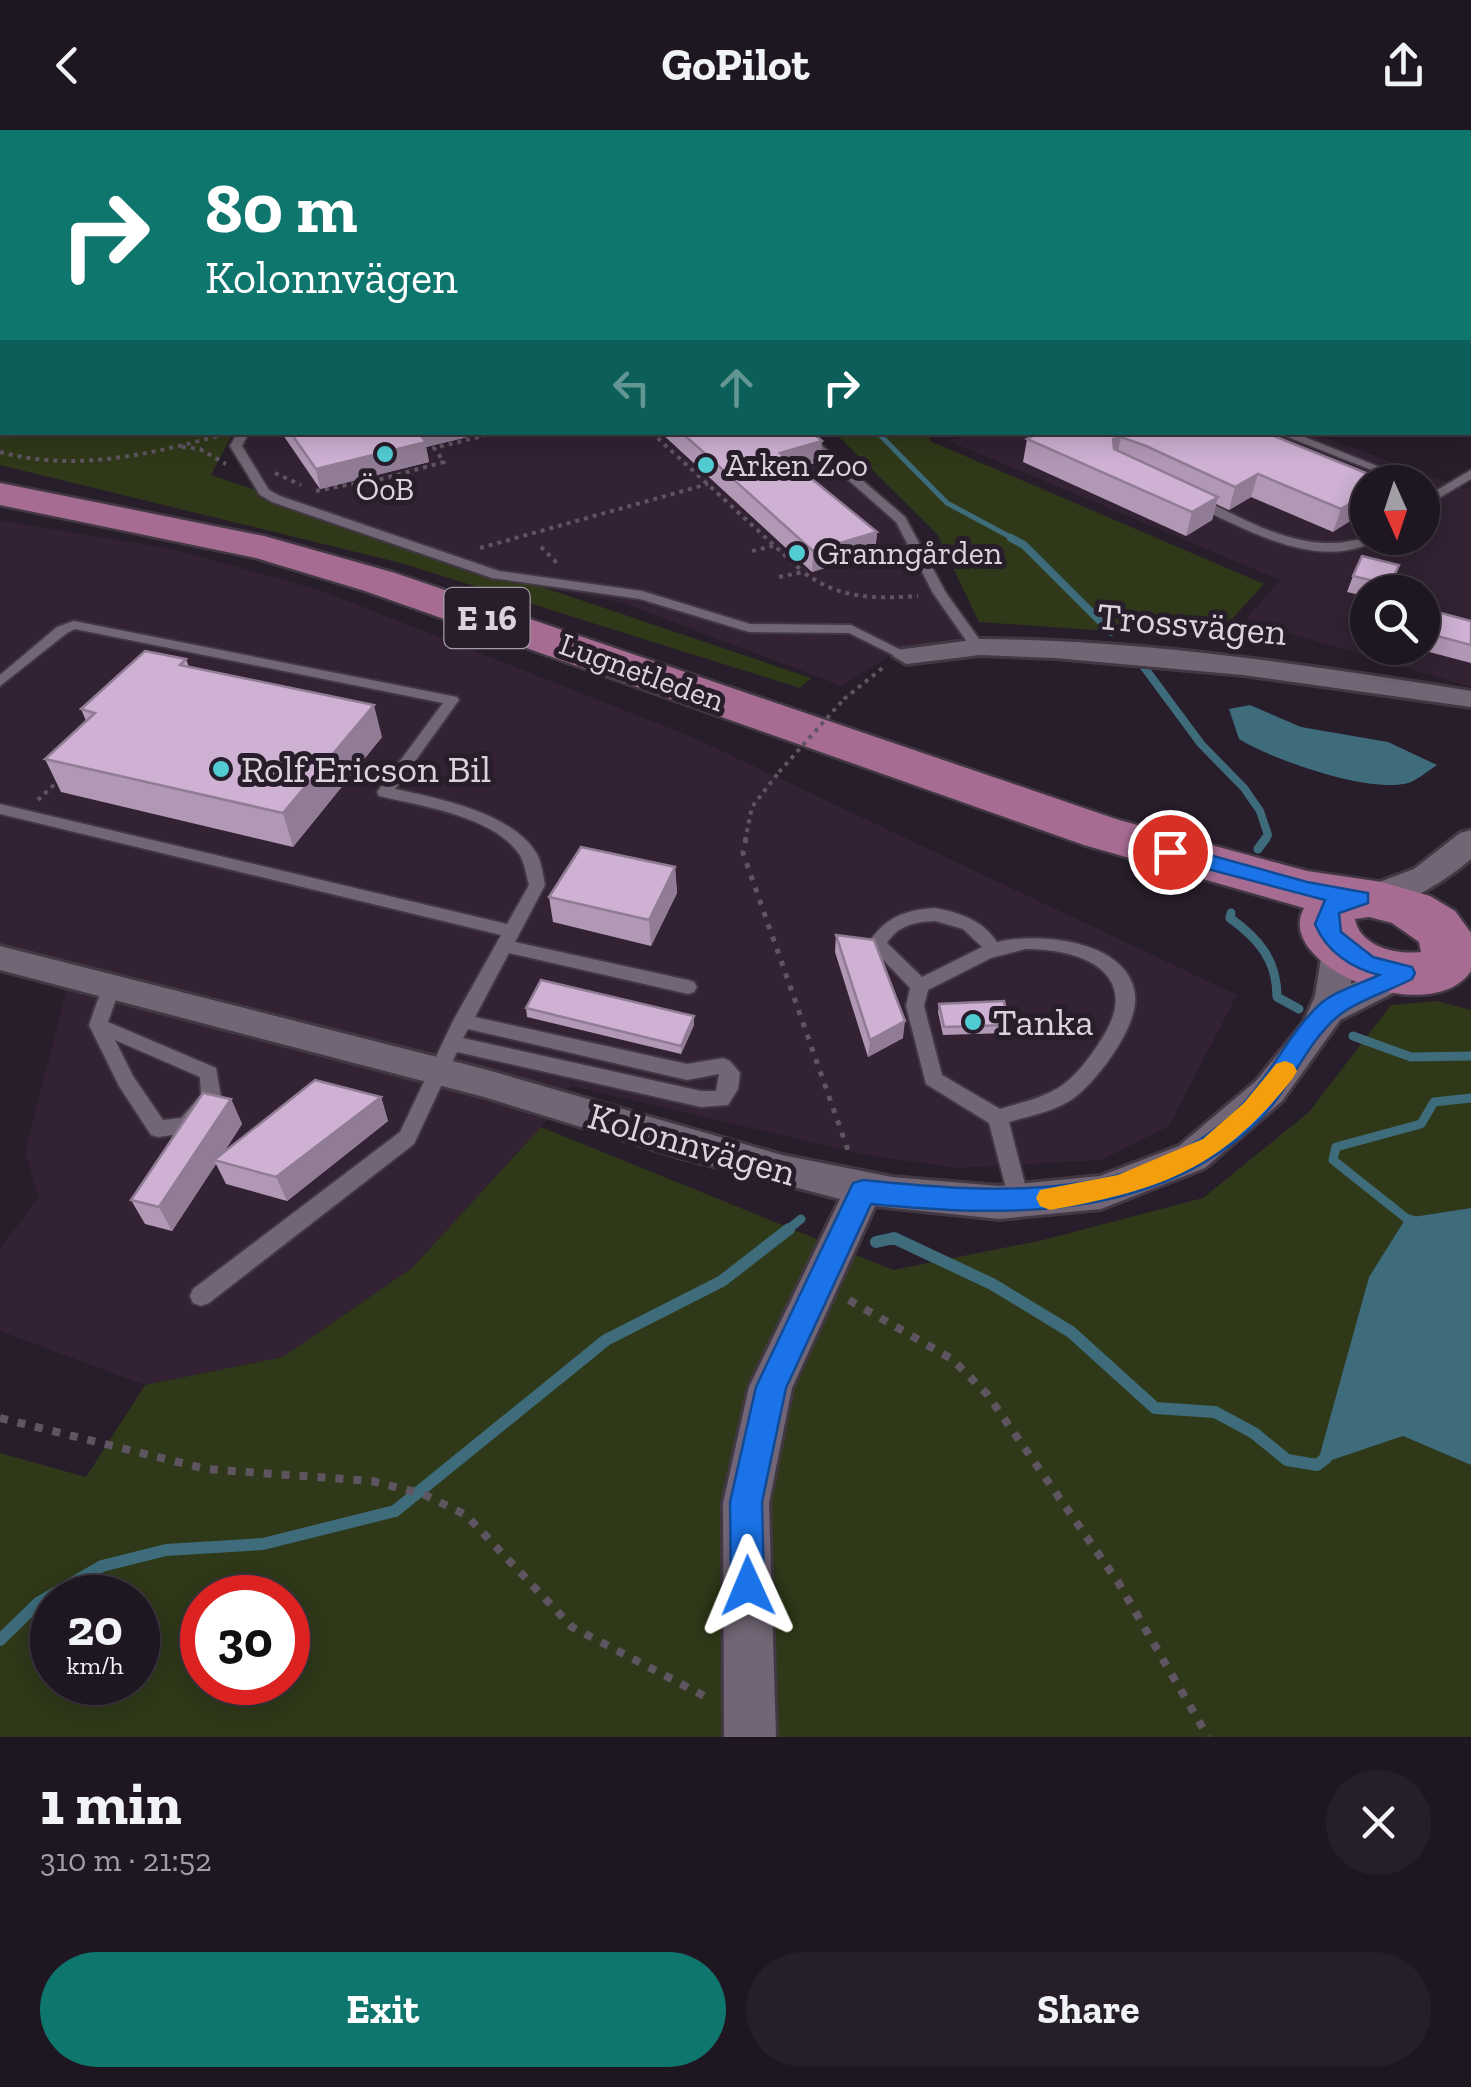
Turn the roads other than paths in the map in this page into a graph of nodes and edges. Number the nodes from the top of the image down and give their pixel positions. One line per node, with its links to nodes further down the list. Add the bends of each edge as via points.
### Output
1 (242, 435): 11 (lane, via 236,446 264,492 305,512 497,575 622,591 749,628 850,629)
2 (802, 435): 10 (lane, via 901,520)
3 (1288, 435): 4 (lane)
4 (1366, 465)
5 (1471, 474): 6 (lane)
6 (1440, 492)
7 (0, 494): 17 (highway, Lugnetleden / E 16, via 264,548 380,582 1102,833 1273,904)
8 (1183, 496): 9 (lane, via 1307,545)
9 (1350, 546)
10 (977, 646): 11 (street, Trossvägen); 13 (street, Trossvägen, via 1285,670)
11 (906, 656)
12 (0, 682): 18 (lane, via 74,625 452,700 385,792 464,814 528,853 538,885)
13 (1471, 699)
14 (0, 810): 18 (lane)
15 (1471, 840): 16 (street)
16 (1449, 865): 17 (street); 21 (street, via 1440,899)
17 (1350, 919): 21 (highway, E 16, via 1366,963); 25 (street, Kolonnvägen)
18 (505, 938): 22 (lane); 26 (lane)
19 (993, 949): 23 (lane); 23 (lane, via 986,933 954,915 898,924 877,944); 29 (lane, via 1027,942 1072,947 1101,960 1123,983 1126,1008 1109,1042 1066,1094)
20 (0, 958): 24 (street, Kolonnvägen)
21 (1443, 965): 25 (street, Kolonnvägen)
22 (688, 986)
23 (920, 986): 29 (lane, via 915,1006 933,1079)
24 (111, 988): 27 (lane); 28 (street, Kolonnvägen)
25 (1328, 1010): 31 (street, Kolonnvägen, via 1253,1110 1212,1146 1121,1186)
26 (462, 1021): 28 (lane); 28 (lane, via 687,1072 722,1066 730,1074 728,1089 721,1099 701,1099)
27 (98, 1025): 27 (lane, via 209,1073 211,1097 187,1126 158,1129)
28 (443, 1057): 30 (street, Kolonnvägen); 32 (lane, via 406,1138)
29 (998, 1118): 31 (lane)
30 (863, 1192): 31 (street, Kolonnvägen); 33 (street, via 771,1387 746,1502)
31 (1019, 1200)
32 (201, 1296)
33 (749, 1728)

